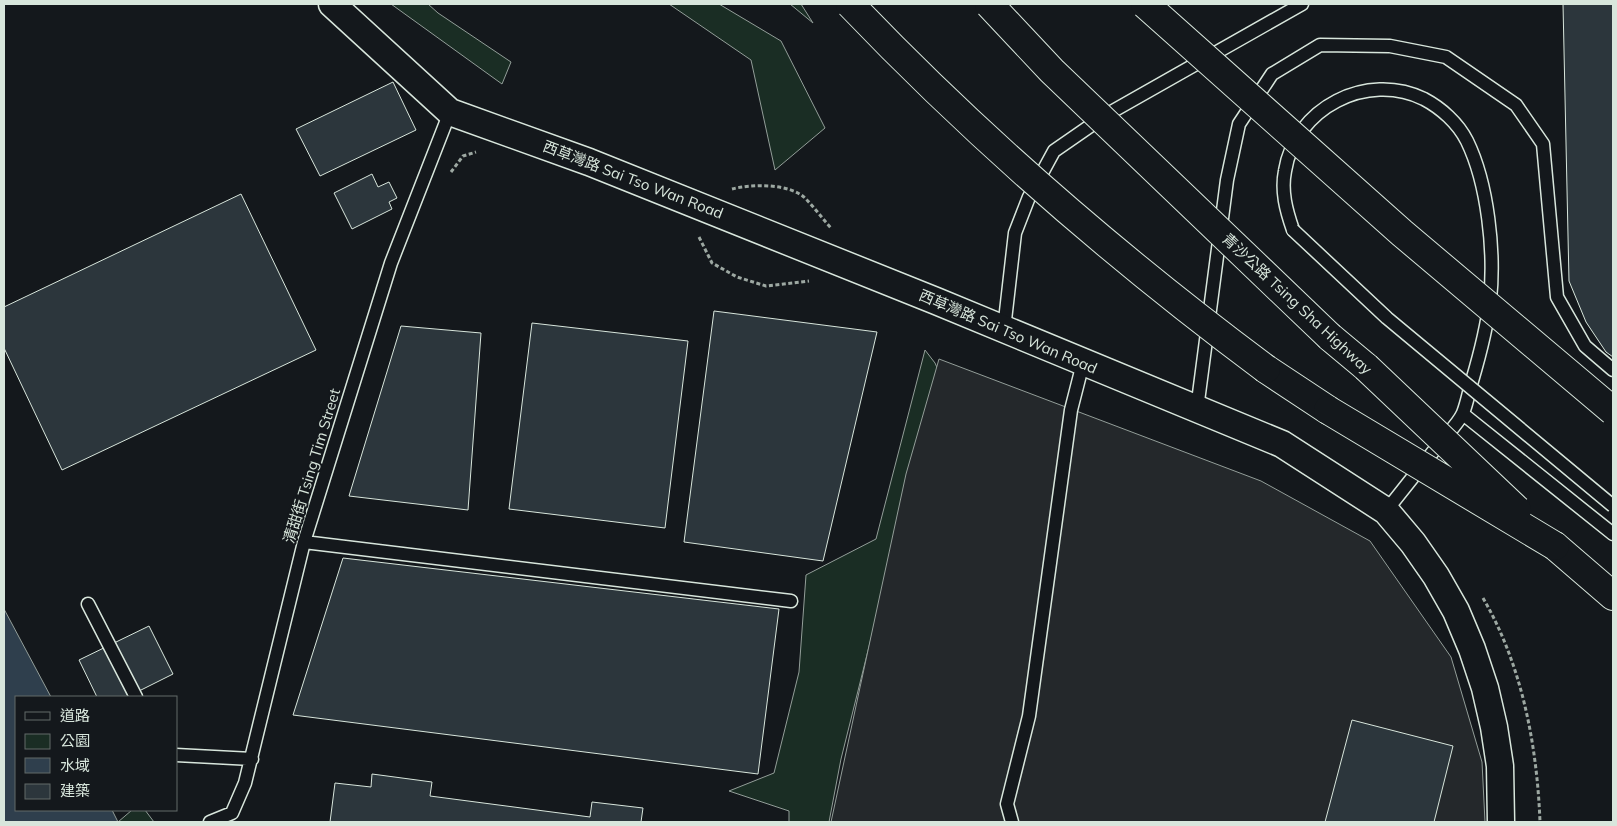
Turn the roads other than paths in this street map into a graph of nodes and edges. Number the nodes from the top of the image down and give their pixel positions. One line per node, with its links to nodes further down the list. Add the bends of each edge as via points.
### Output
1 (332, 4): 6 (street, 西草灣路 Sai Tso Wan Road)
2 (850, 4): 17 (highway, bridge, via 990,142 1098,237 1203,322 1328,410)
3 (989, 4): 17 (highway, 青沙公路 Tsing Sha Highway, bridge, via 1052,71 1175,190)
4 (1145, 4): 11 (highway, bridge, via 1402,233)
5 (1302, 4): 7 (lane, via 1106,115 1054,151 1014,233)
6 (450, 112): 7 (street, 西草灣路 Sai Tso Wan Road, via 589,162); 16 (lane, 清甜街 Tsing Tim Street, via 391,263)
7 (1004, 329): 8 (street, 西草灣路 Sai Tso Wan Road)
8 (1083, 363): 10 (street, 西草灣路 Sai Tso Wan Road); 25 (lane, via 1071,410 1029,716 1007,804)
9 (1613, 370): 10 (lane, via 1585,346 1556,297 1543,144 1516,105 1446,58 1390,46 1320,45 1272,74 1239,124 1227,180)
10 (1197, 409): 14 (street, 西草灣路 Sai Tso Wan Road, via 1282,444)
11 (1613, 411)
12 (1463, 414): 13 (lane, bridge, via 1483,343 1490,297 1490,244 1480,184 1466,140 1440,110 1404,92 1364,91 1345,96 1327,106 1303,129 1290,152 1284,191 1286,211 1294,230 1387,318); 14 (lane); 15 (lane)
13 (1613, 506)
14 (1386, 511): 26 (street, 西草灣路 Sai Tso Wan Road, via 1436,576 1472,649 1486,688 1494,727 1500,766)
15 (1613, 534)
16 (304, 542): 19 (lane); 23 (lane, 清甜街 Tsing Tim Street)
17 (1554, 546): 18 (highway, 青沙公路 Tsing Sha Highway)
18 (1613, 596)
19 (791, 601)
20 (88, 604): 21 (lane)
21 (135, 696)
22 (178, 755): 23 (lane)
23 (252, 759): 24 (lane, 清甜街 Tsing Tim Street, via 232,813)
24 (210, 822)
25 (1012, 822)
26 (1501, 822)

